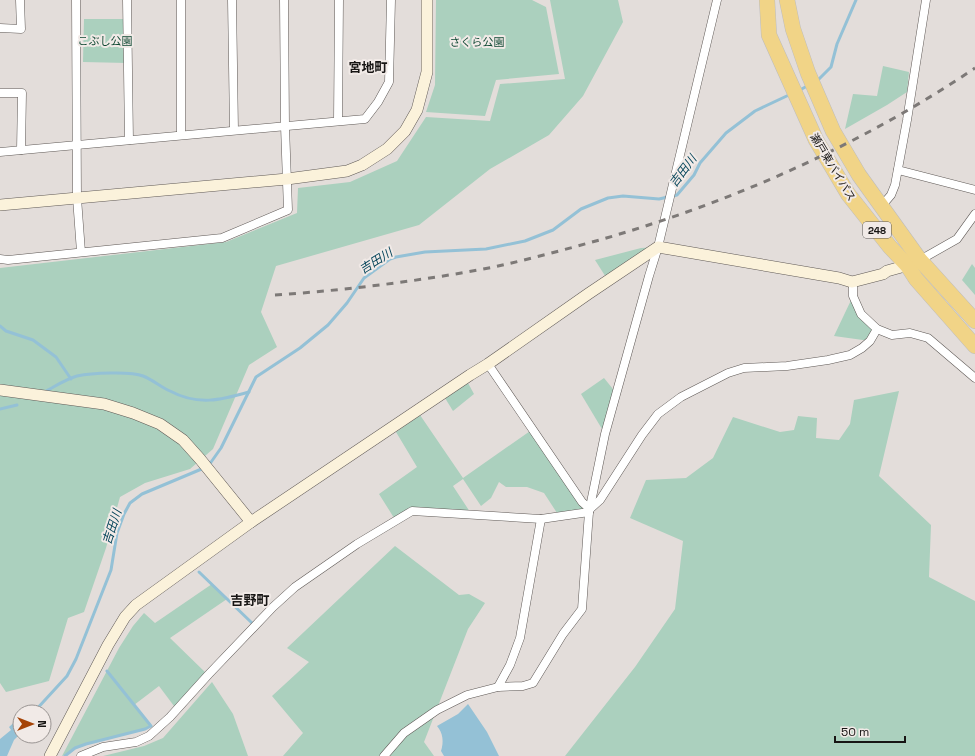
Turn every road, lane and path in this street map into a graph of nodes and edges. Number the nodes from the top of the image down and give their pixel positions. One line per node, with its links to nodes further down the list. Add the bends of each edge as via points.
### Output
1 (20, 0): 14 (street, via 21,29)
2 (76, 0): 21 (street)
3 (127, 0): 20 (street)
4 (181, 0): 19 (street)
5 (232, 0): 18 (street)
6 (284, 0): 17 (street)
7 (339, 0): 16 (street)
8 (391, 0): 16 (street, via 389,82 365,119)
9 (427, 0): 25 (street, via 427,72 416,110 405,131 387,149 362,166 347,171)
10 (717, 0): 31 (street)
11 (767, 0): 34 (highway, 瀬戸東バイパス / 248, via 769,35 816,140 848,194 890,247)
12 (787, 0): 29 (highway, 瀬戸東バイパス / 248, via 793,29 816,94 833,131)
13 (926, 0): 24 (street)
14 (0, 28)
15 (0, 93): 22 (street, via 22,93)
16 (338, 121): 17 (street)
17 (285, 126): 18 (street); 25 (street)
18 (234, 130): 19 (street)
19 (181, 135): 20 (street)
20 (129, 140): 21 (street)
21 (77, 146): 22 (street); 27 (street)
22 (21, 150): 23 (street)
23 (0, 152)
24 (898, 170): 26 (street); 29 (street, via 896,185 891,195)
25 (287, 179): 27 (street); 32 (street, via 288,210 222,238)
26 (975, 190)
27 (77, 198): 28 (street); 32 (street)
28 (0, 205)
29 (880, 205): 34 (highway, 瀬戸東バイパス / 248, via 907,241)
30 (975, 214): 34 (street, via 957,239)
31 (658, 248): 35 (street); 39 (street); 42 (street, via 605,434)
32 (81, 252): 33 (street)
33 (0, 259)
34 (914, 263): 35 (street); 36 (highway, 瀬戸東バイパス / 248); 38 (highway, 瀬戸東バイパス / 248, via 916,279)
35 (852, 282): 37 (street, via 856,306)
36 (975, 321)
37 (877, 329): 40 (street, via 892,335 910,333 928,338); 42 (street, via 870,341 850,355 787,366 744,368 728,373 681,397 658,414 600,500)
38 (975, 346)
39 (488, 364): 42 (street); 44 (street)
40 (975, 378)
41 (0, 390): 44 (street, via 104,404 160,424 183,440)
42 (590, 510): 43 (street); 45 (street, via 582,609 533,684)
43 (541, 519): 45 (street, via 520,638); 47 (street, via 412,511 295,587 150,736 136,742 103,747)
44 (251, 522): 46 (street, via 143,600 125,617)
45 (498, 687): 48 (street, via 467,695 437,710 404,733)
46 (50, 756)
47 (81, 756)
48 (384, 756)

